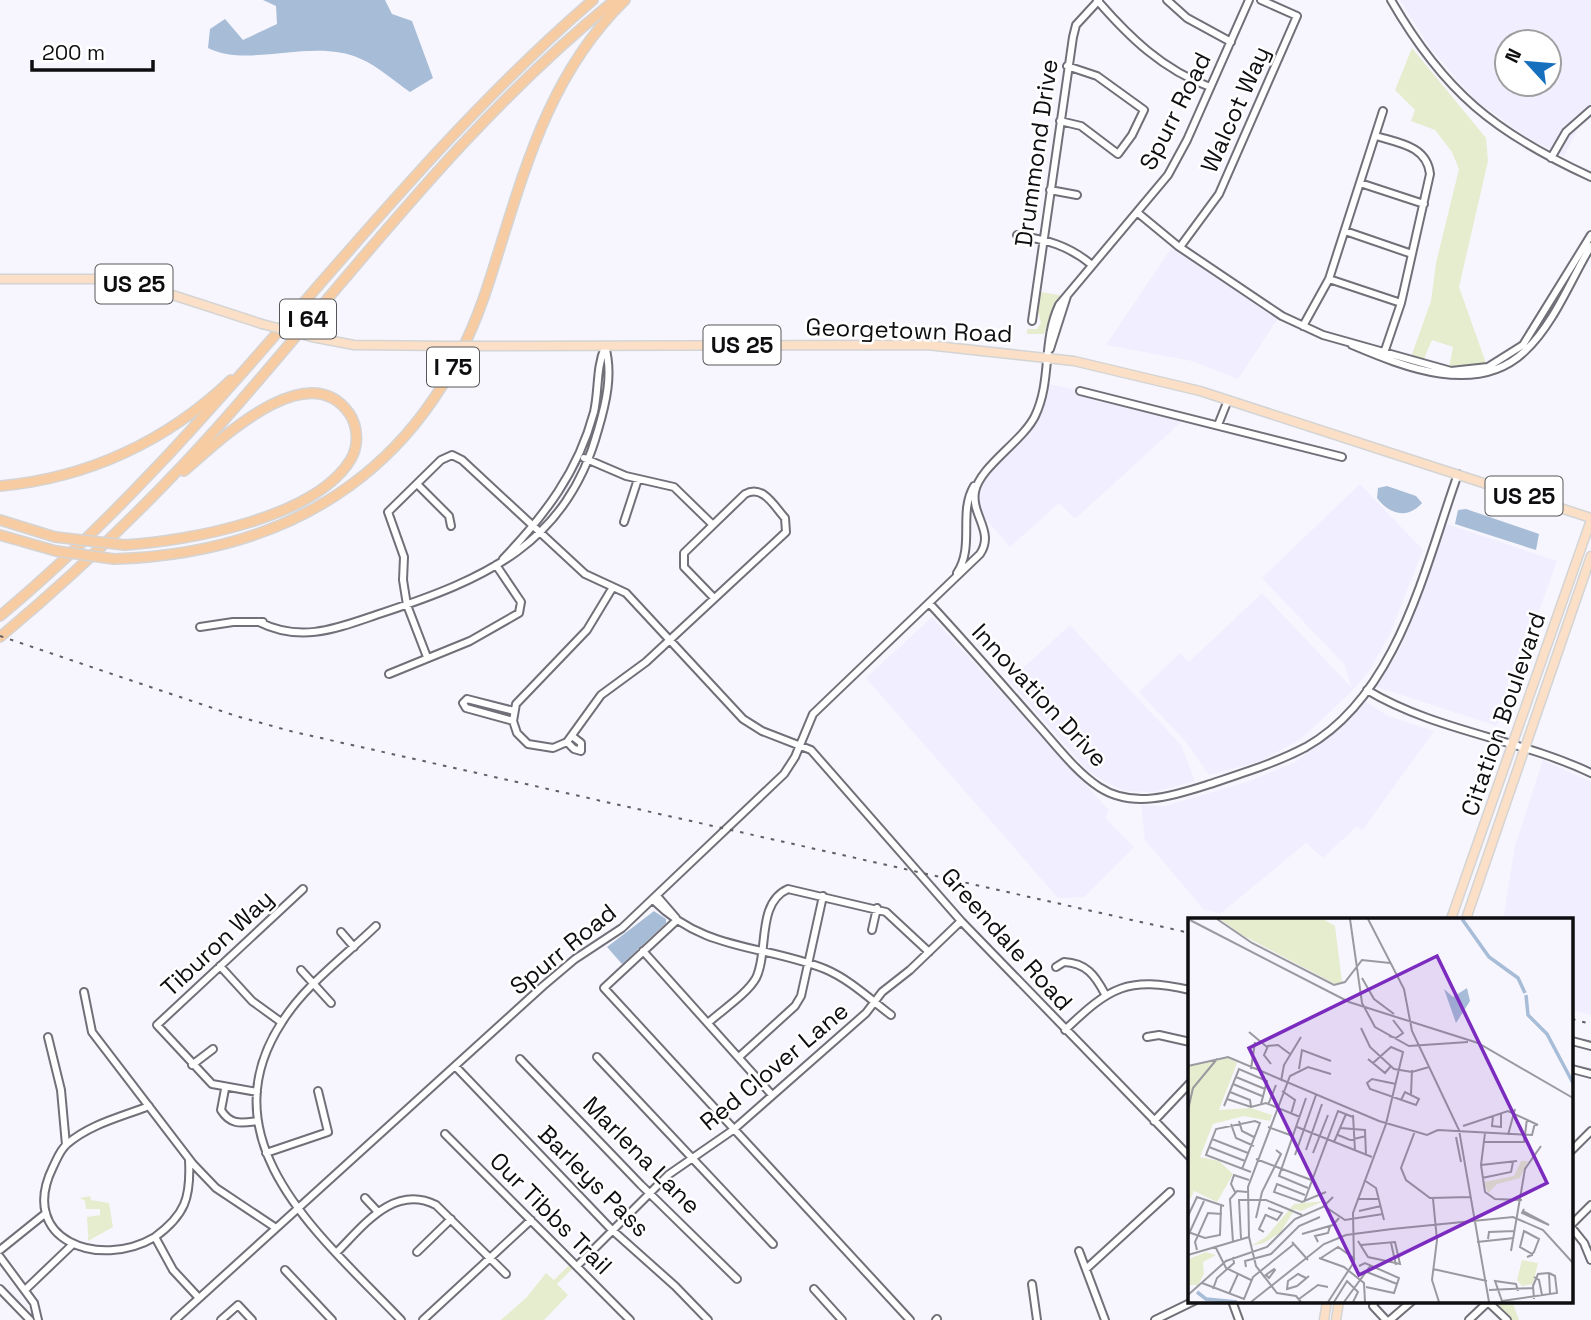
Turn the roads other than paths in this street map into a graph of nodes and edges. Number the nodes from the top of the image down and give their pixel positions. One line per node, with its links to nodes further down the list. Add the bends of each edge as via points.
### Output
1 (593, 0): 34 (highway, I 64, via 476,110)
2 (615, 0): 53 (highway, I 64, via 457,148 226,417)
3 (625, 0): 61 (highway, I 75, bridge, via 589,40 561,82 535,138 469,335 443,385 401,440 350,486 281,526 194,553 114,559 56,551)
4 (1098, 0): 10 (street, Drummond Drive, via 1076,25); 11 (street, via 1142,48)
5 (1167, 0): 9 (street, via 1186,18)
6 (1249, 0): 9 (street, Spurr Road)
7 (1261, 0): 28 (street, Walcot Way, via 1297,16 1219,194)
8 (1391, 0): 16 (street, via 1411,35 1452,87 1503,131)
9 (1231, 42): 11 (street, Spurr Road)
10 (1068, 66): 14 (street, Drummond Drive); 14 (street, via 1097,76 1144,110 1118,154 1081,126)
11 (1210, 88): 22 (street, Spurr Road, via 1168,175)
12 (1591, 110): 16 (street, via 1566,132)
13 (1383, 111): 15 (street)
14 (1060, 121): 19 (street, Drummond Drive)
15 (1376, 136): 18 (street); 21 (street, via 1424,155 1430,174)
16 (1551, 158): 17 (street)
17 (1591, 177)
18 (1360, 183): 21 (street); 23 (street)
19 (1050, 190): 20 (street); 26 (street, Drummond Drive)
20 (1077, 195)
21 (1424, 204): 29 (street)
22 (1138, 213): 28 (street); 30 (street, Spurr Road)
23 (1345, 232): 29 (street); 32 (street)
24 (1591, 234): 38 (street, via 1531,335 1501,361 1451,371)
25 (1017, 235): 26 (street)
26 (1042, 239): 30 (street, via 1076,251); 35 (street, Drummond Drive)
27 (1591, 246): 38 (street, via 1535,340 1503,366 1453,376)
28 (1181, 247): 36 (street)
29 (1412, 254): 33 (street)
30 (1092, 265): 39 (street, Spurr Road, via 1068,295)
31 (0, 279): 37 (main road, Georgetown Road / US 25, bridge, via 111,279 262,324 354,345)
32 (1329, 279): 33 (street); 36 (street)
33 (1401, 303): 38 (street)
34 (292, 315): 52 (highway, via 219,391 162,434 97,466); 69 (highway, I 64, via 170,455)
35 (1032, 321)
36 (1303, 326): 38 (street)
37 (605, 346): 39 (main road, Georgetown Road / US 25, via 927,345); 42 (street, via 599,360); 43 (street, via 610,362)
38 (1384, 354)
39 (1047, 356): 41 (main road, Georgetown Road / US 25); 48 (street, Spurr Road, via 1034,418)
40 (1080, 391): 44 (street)
41 (1228, 400): 44 (street); 49 (main road, Georgetown Road / US 25)
42 (595, 405): 43 (street); 45 (street)
43 (604, 407): 47 (street)
44 (1219, 425): 46 (street)
45 (579, 456): 47 (street); 59 (street)
46 (1342, 457)
47 (588, 459): 50 (street); 60 (street, via 573,491)
48 (989, 470): 64 (street, Spurr Road, via 969,494 964,557); 64 (street, Spurr Road, via 974,496 985,529 983,549)
49 (1458, 474): 54 (main road, Georgetown Road / US 25); 75 (street, Innovation Drive, via 1402,630)
50 (638, 479): 56 (street); 57 (street, via 674,487)
51 (417, 484): 58 (street, via 449,516); 59 (street, via 446,457 457,457); 68 (street, via 388,512 404,557)
52 (0, 486)
53 (145, 504): 55 (highway, bridge, via 239,424 287,398 330,397 342,405 356,428 353,457 340,473 278,511 201,536 125,545 55,537); 71 (highway, I 64)
54 (1591, 519): 81 (main road, Citation Boulevard)
55 (0, 520)
56 (624, 522)
57 (713, 525): 66 (street, via 684,553 682,561); 66 (street, via 745,494 756,490 787,525 786,532)
58 (452, 526)
59 (534, 527): 60 (street); 63 (street)
60 (540, 533): 63 (street); 65 (street, via 585,574)
61 (0, 536)
62 (1591, 556): 82 (main road, Citation Boulevard)
63 (496, 565): 68 (street, via 438,595); 73 (street, via 521,602 519,613)
64 (948, 586): 67 (street, Spurr Road)
65 (613, 587): 72 (street, via 626,593); 76 (street, via 587,630 522,694)
66 (714, 598): 72 (street)
67 (930, 604): 75 (street, Innovation Drive, via 1084,775 1113,793 1149,800 1242,773 1307,746 1339,721); 80 (street, Spurr Road, via 813,714)
68 (407, 605): 70 (street, via 341,629 308,634 259,622); 73 (street)
69 (0, 616)
70 (200, 627)
71 (0, 637)
72 (670, 640): 78 (street, via 601,695); 80 (street, via 743,719 762,731)
73 (427, 657): 74 (street)
74 (389, 674)
75 (1367, 690): 81 (street, via 1400,707)
76 (514, 710): 77 (street); 77 (street, via 467,699 463,703 466,708)
77 (513, 721): 79 (street, via 528,744 553,748)
78 (572, 736): 79 (street); 79 (street, via 581,743 581,751)
79 (567, 742)
80 (801, 743): 86 (street, Spurr Road, via 784,774); 91 (street, Greendale Road)
81 (1513, 743): 82 (street); 88 (main road, Citation Boulevard)
82 (1526, 747): 83 (street); 89 (main road, Citation Boulevard)
83 (1591, 773)
84 (303, 889): 100 (street, Tiburon Way)
85 (823, 896): 87 (street); 98 (street, via 788,889 780,893 771,906); 99 (street)
86 (655, 898): 90 (street); 123 (street, Spurr Road, via 610,938 559,973)
87 (877, 908): 93 (street); 97 (street, via 895,917)
88 (1451, 918)
89 (1466, 918)
90 (677, 920): 96 (street); 98 (street, via 710,939)
91 (961, 921): 97 (street, Red Clover Lane); 112 (street, Greendale Road)
92 (376, 926): 95 (street)
93 (872, 930)
94 (341, 932): 95 (street)
95 (354, 947): 103 (street)
96 (643, 951): 111 (street); 134 (street, via 604,988)
97 (929, 952): 107 (street, Red Clover Lane)
98 (761, 953): 99 (street); 111 (street, via 756,977)
99 (808, 965): 107 (street, via 834,974); 119 (street, via 795,1006)
100 (220, 967): 110 (street, via 252,1001); 122 (street, Tiburon Way, via 157,1025)
101 (1056, 967): 106 (street, via 1064,962 1084,966)
102 (300, 970): 103 (street)
103 (314, 986): 108 (street); 110 (street)
104 (1188, 990): 106 (street, via 1147,984)
105 (84, 992): 131 (street, via 92,1032)
106 (1105, 994): 112 (street)
107 (874, 1002): 109 (street); 130 (street, Red Clover Lane)
108 (331, 1003)
109 (891, 1015)
110 (282, 1022): 129 (street, via 268,1049)
111 (708, 1023): 119 (street)
112 (1065, 1030): 133 (street, Greendale Road)
113 (48, 1037): 139 (street, via 64,1110)
114 (1147, 1037): 115 (street)
115 (1188, 1042)
116 (1574, 1042): 117 (street)
117 (1591, 1046)
118 (213, 1049): 122 (street)
119 (739, 1057): 130 (street)
120 (597, 1058): 144 (street)
121 (520, 1059): 145 (street, Marlena Lane)
122 (192, 1065): 127 (street, Tiburon Way, via 212,1084)
123 (456, 1067): 149 (street, Spurr Road); 156 (street, Barleys Pass)
124 (1574, 1070): 125 (street)
125 (1591, 1074)
126 (1188, 1085): 133 (street)
127 (225, 1089): 129 (street, Tiburon Way); 132 (street, via 221,1110 227,1120 237,1124)
128 (318, 1091): 141 (street, via 328,1132)
129 (257, 1092): 132 (street)
130 (772, 1094): 134 (street, Red Clover Lane)
131 (149, 1106): 139 (street, via 98,1125); 143 (street)
132 (258, 1121): 141 (street)
133 (1154, 1121): 142 (street, Greendale Road)
134 (733, 1130): 144 (street, Red Clover Lane); 199 (street)
135 (1591, 1131): 138 (street)
136 (445, 1134): 153 (street, Our Tibbs Trail)
137 (1574, 1138): 138 (street)
138 (1579, 1143): 140 (street)
139 (66, 1145): 151 (street, via 47,1181)
140 (1574, 1148)
141 (266, 1153): 149 (street)
142 (1188, 1155)
143 (189, 1157): 155 (street, via 216,1188); 158 (street, via 185,1204 175,1221)
144 (690, 1159): 145 (street, Red Clover Lane); 159 (street)
145 (649, 1192): 156 (street, Red Clover Lane); 172 (street, Marlena Lane)
146 (1170, 1192): 169 (street)
147 (365, 1198): 150 (street)
148 (1591, 1205): 154 (street)
149 (298, 1209): 155 (street, Spurr Road); 163 (street)
150 (378, 1212): 152 (street, via 395,1201 423,1198); 163 (street)
151 (46, 1213): 160 (street); 161 (street)
152 (451, 1219): 164 (street); 166 (street)
153 (531, 1220): 166 (street); 168 (street, Our Tibbs Trail)
154 (1574, 1224)
155 (276, 1228): 177 (street, Spurr Road)
156 (611, 1229): 168 (street, Red Clover Lane); 197 (street, Barleys Pass)
157 (1574, 1229): 167 (street)
158 (155, 1237): 160 (street, via 119,1252); 177 (street, via 173,1270)
159 (773, 1244)
160 (72, 1245): 176 (street)
161 (0, 1250)
162 (1079, 1251): 169 (street)
163 (337, 1252): 193 (street)
164 (417, 1252)
165 (0, 1256): 176 (street)
166 (490, 1259): 171 (street); 194 (street)
167 (1591, 1260)
168 (577, 1266): 186 (street, Our Tibbs Trail)
169 (1086, 1269): 201 (street)
170 (285, 1270): 192 (street)
171 (506, 1274)
172 (737, 1279)
173 (1032, 1284): 200 (street)
174 (0, 1289): 187 (street)
175 (814, 1289): 198 (street)
176 (25, 1290): 188 (street, via 36,1306)
177 (200, 1296): 189 (street, Spurr Road)
178 (1192, 1302): 202 (street)
179 (1232, 1302): 203 (street)
180 (1327, 1302): 204 (main road)
181 (1339, 1302): 205 (main road)
182 (1375, 1302): 206 (street, via 1373,1306)
183 (1410, 1302): 206 (street)
184 (1486, 1302): 207 (street)
185 (1488, 1302): 208 (street)
186 (623, 1313): 195 (street); 196 (street, Our Tibbs Trail)
187 (30, 1320)
188 (38, 1320)
189 (174, 1320)
190 (221, 1320): 191 (street, via 237,1305)
191 (252, 1320)
192 (331, 1320)
193 (401, 1320)
194 (423, 1320)
195 (615, 1320)
196 (630, 1320)
197 (708, 1320)
198 (842, 1320)
199 (910, 1320)
200 (1037, 1320)
201 (1105, 1320)
202 (1155, 1320)
203 (1239, 1320)
204 (1324, 1320)
205 (1336, 1320)
206 (1388, 1320)
207 (1469, 1320)
208 (1507, 1320)

